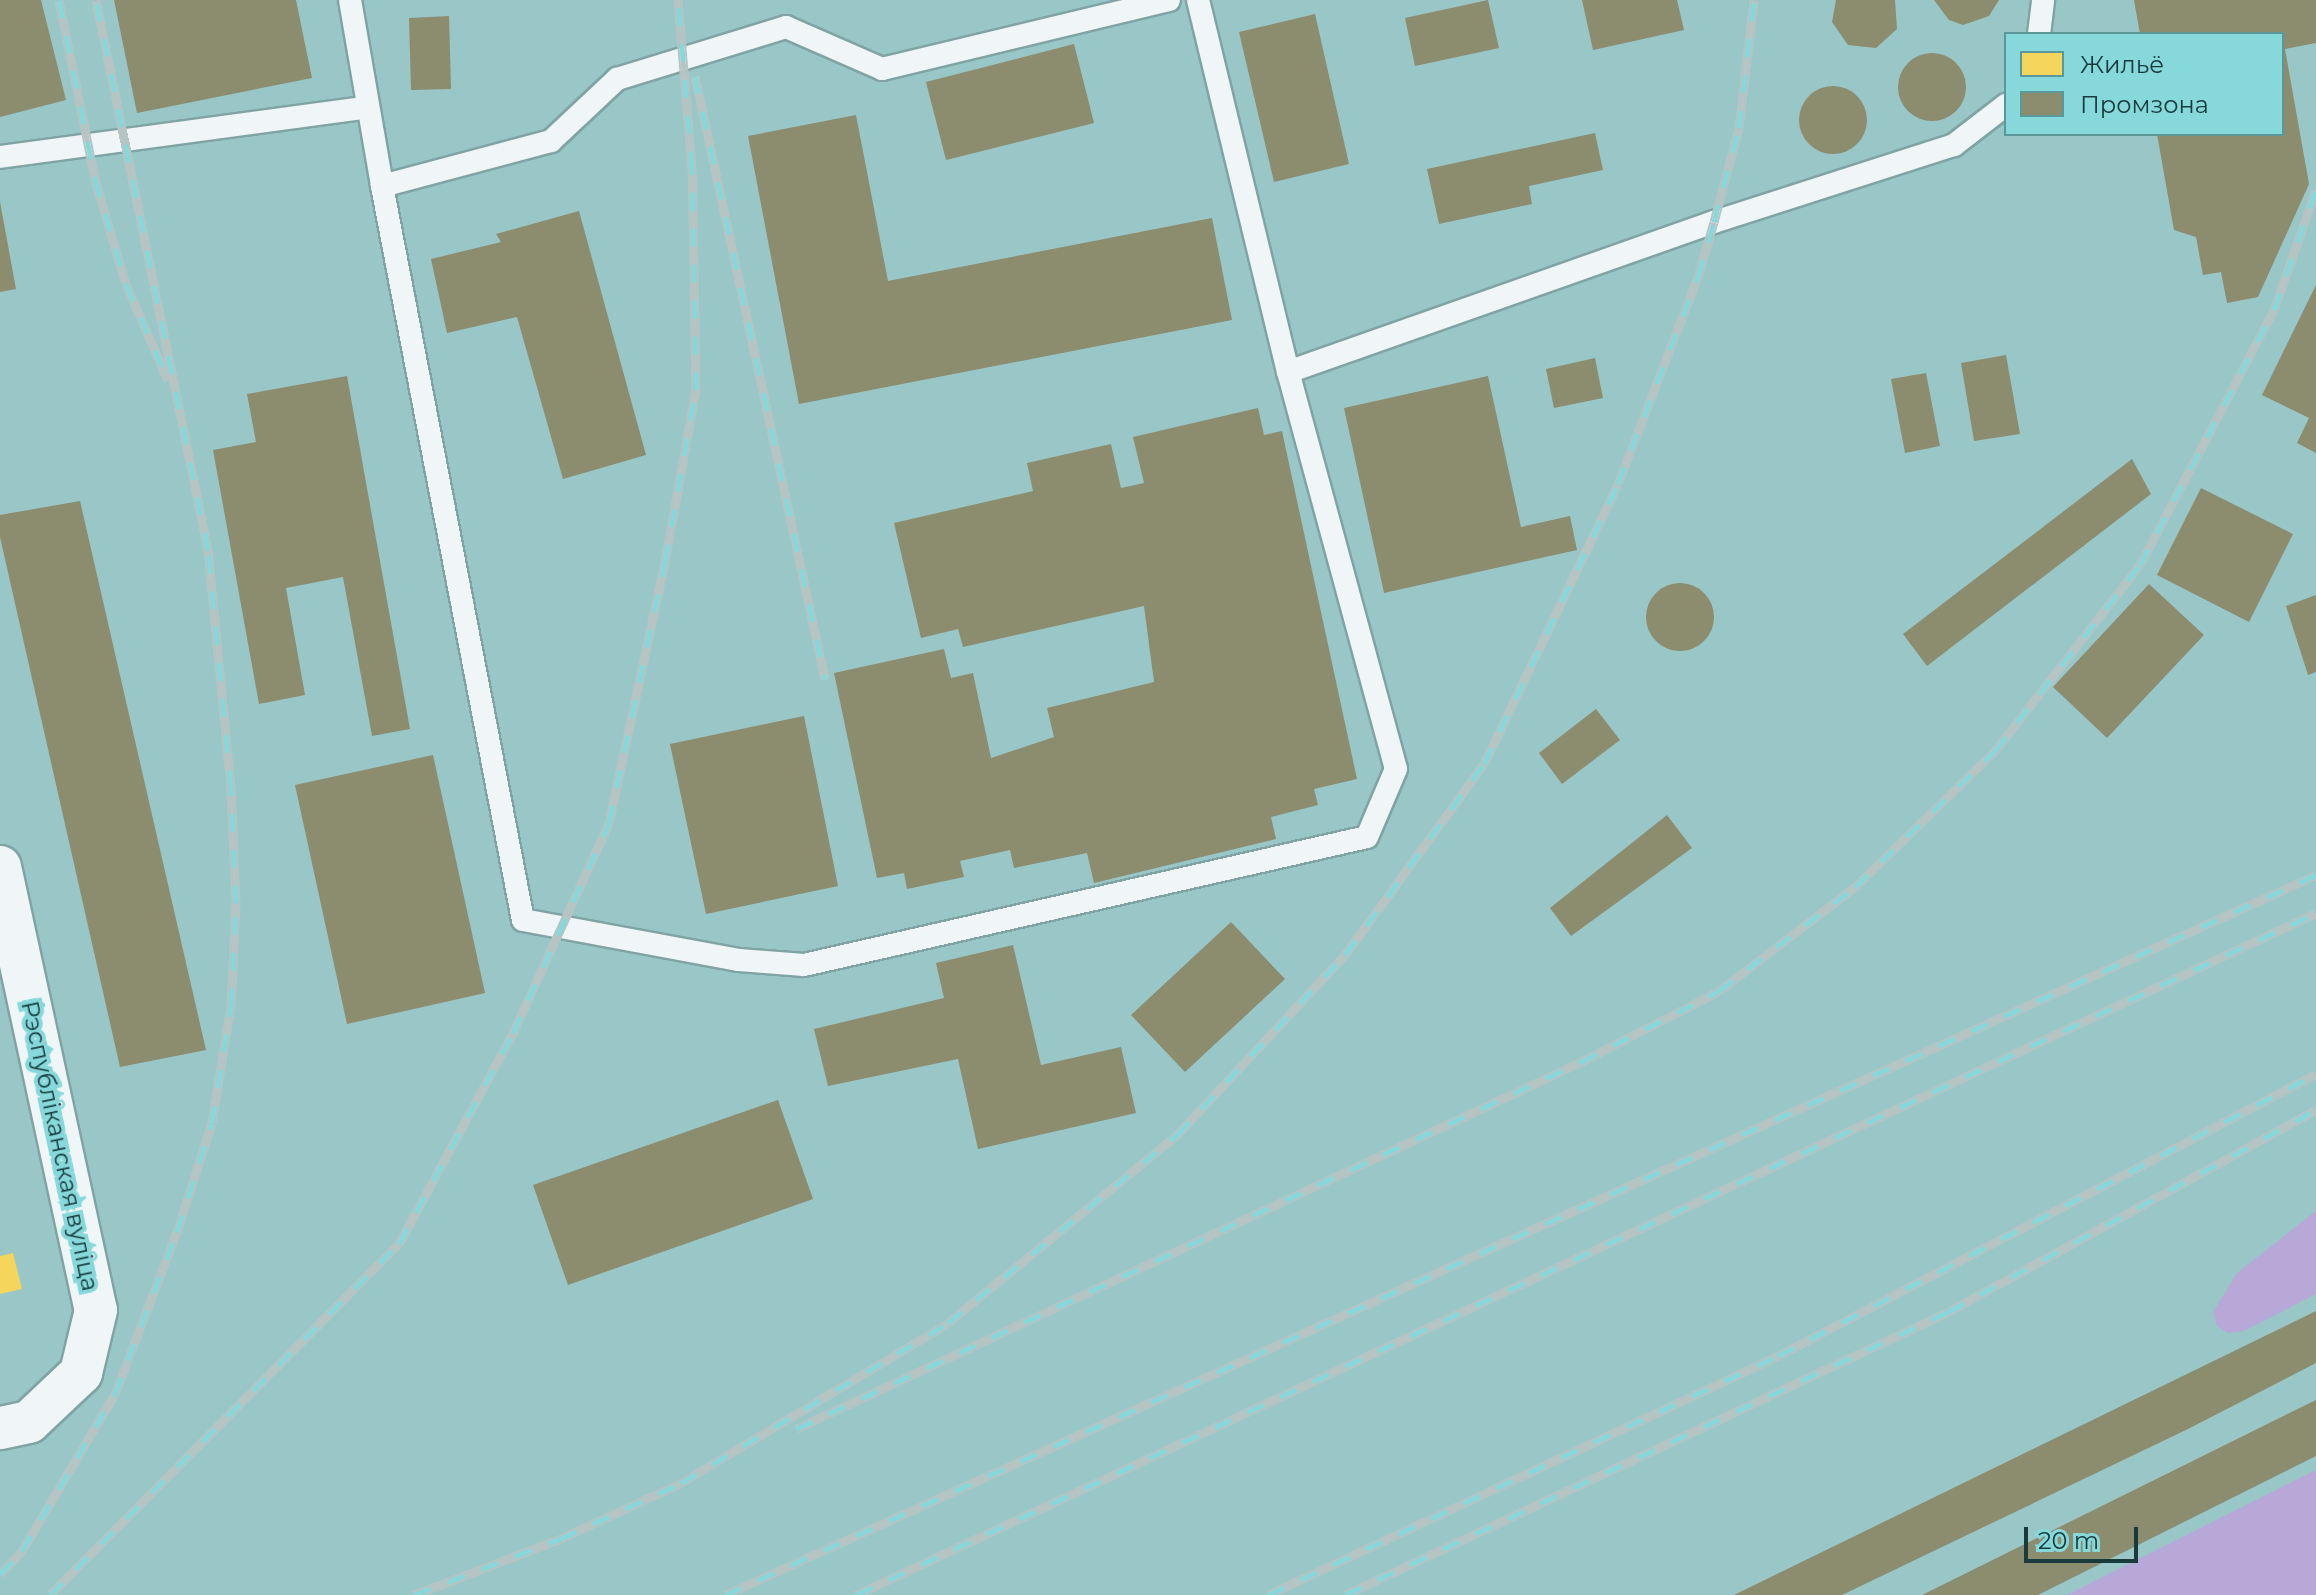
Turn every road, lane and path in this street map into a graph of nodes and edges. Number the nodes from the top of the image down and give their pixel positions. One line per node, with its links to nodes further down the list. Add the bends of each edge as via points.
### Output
1 (350, 0): 6 (lane)
2 (1169, 0): 9 (lane, via 882,69 786,27 617,79 551,141)
3 (1198, 0): 10 (lane)
4 (2043, 0): 5 (lane)
5 (2039, 32)
6 (368, 107): 8 (lane); 9 (lane)
7 (2004, 107): 10 (lane, via 1954,145 1714,222)
8 (0, 157)
9 (382, 186): 10 (lane, via 523,920 739,960 804,965 1367,837 1396,769)
10 (1288, 372)
11 (0, 867): 12 (street, Рэспубліканская вуліца, via 96,1310 81,1373 29,1422)
12 (0, 1428)

